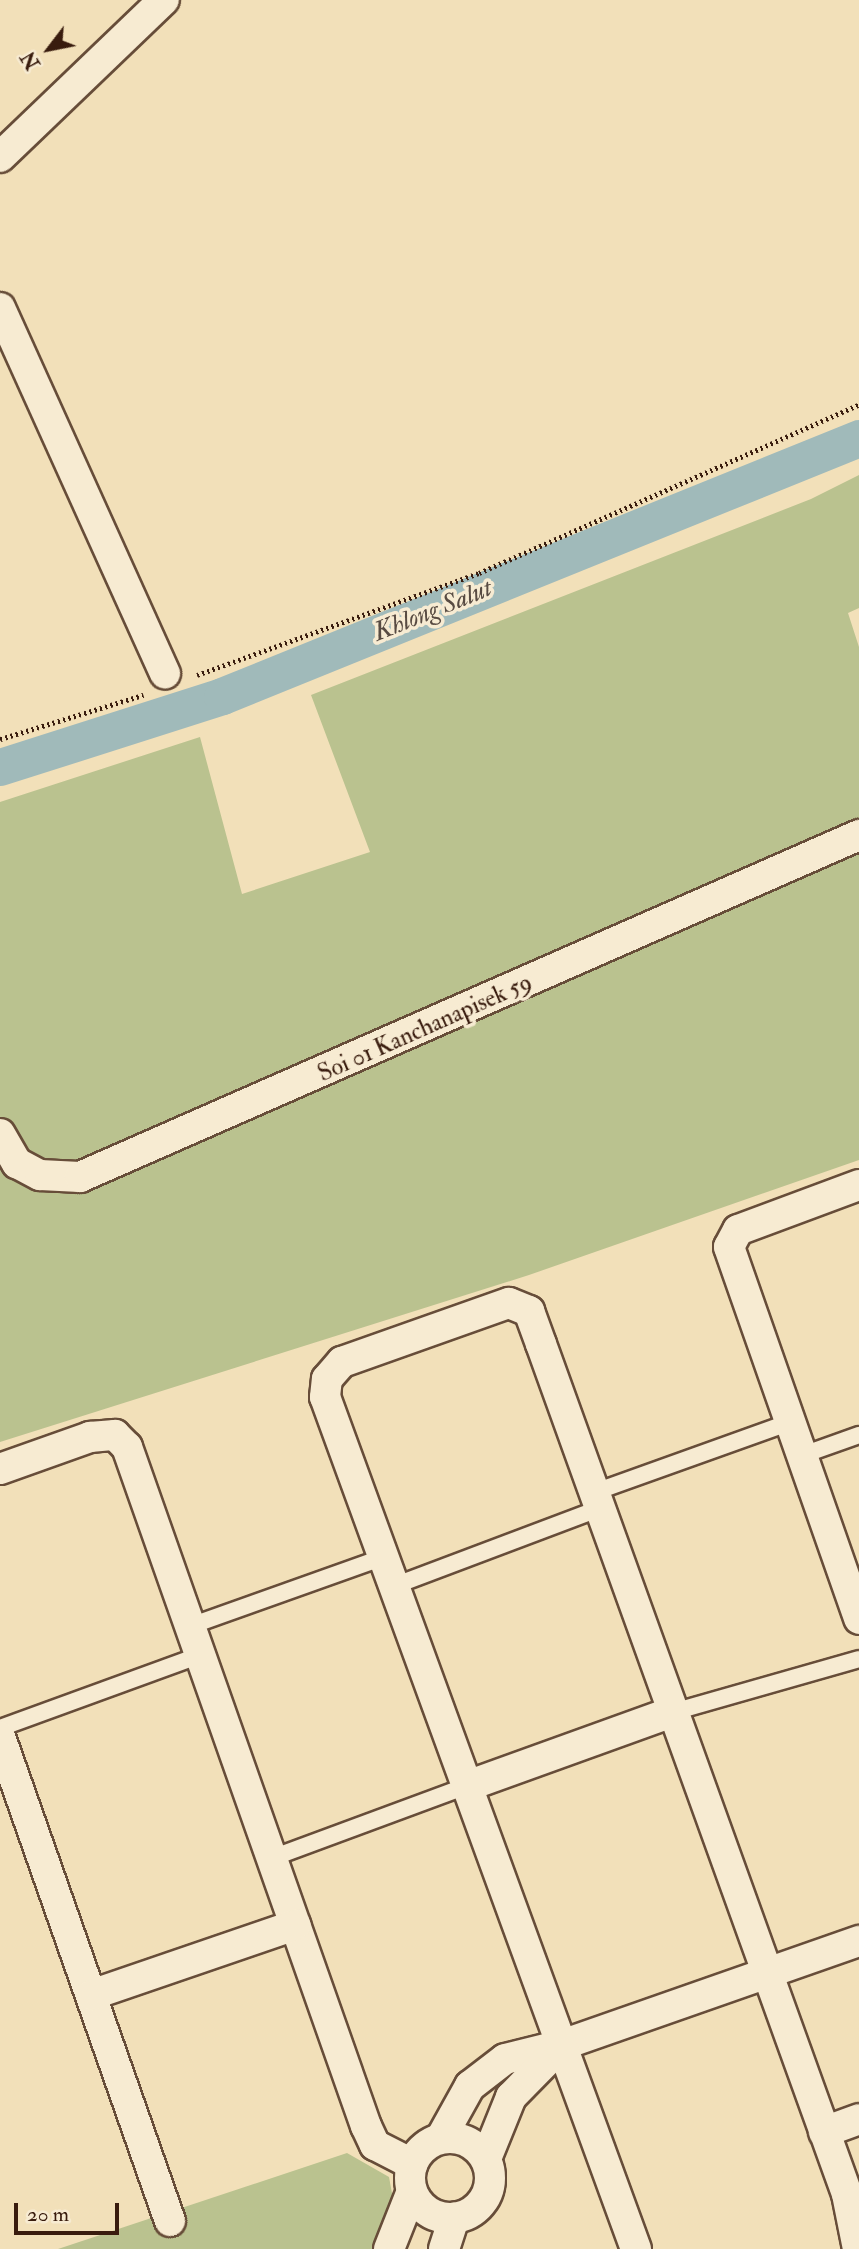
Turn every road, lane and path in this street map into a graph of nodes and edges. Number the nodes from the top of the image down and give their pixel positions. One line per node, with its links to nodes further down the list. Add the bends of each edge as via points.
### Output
1 (164, 0): 2 (street)
2 (0, 157)
3 (0, 308): 5 (street)
4 (859, 405): 5 (path, via 479,573)
5 (166, 682): 6 (path)
6 (0, 740)
7 (859, 835): 8 (street, Soi 01 Kanchanapisek 59, via 80,1177 40,1175 17,1163)
8 (0, 1134)
9 (859, 1185): 10 (street, via 738,1230 729,1247)
10 (788, 1423): 12 (street); 14 (lane)
11 (859, 1435): 12 (lane)
12 (800, 1456): 17 (street)
13 (0, 1469): 18 (street, via 90,1437 115,1435 127,1447)
14 (597, 1500): 15 (street, via 529,1311 509,1303 342,1362 327,1379 325,1397); 16 (lane); 21 (street)
15 (384, 1558): 16 (street); 18 (lane)
16 (394, 1586): 24 (street)
17 (859, 1619)
18 (190, 1626): 19 (street)
19 (201, 1655): 22 (lane); 25 (street)
20 (859, 1659): 21 (lane)
21 (673, 1712): 24 (street); 28 (street)
22 (0, 1728)
23 (0, 1737): 29 (street)
24 (467, 1786): 25 (lane); 30 (street)
25 (272, 1858): 26 (street)
26 (295, 1925): 29 (street); 35 (street, via 371,2135)
27 (859, 1941): 28 (street)
28 (767, 1973): 30 (street); 32 (street)
29 (91, 1995): 37 (street)
30 (562, 2045): 33 (street, via 505,2059 470,2086); 34 (street, via 511,2096); 40 (street)
31 (859, 2119): 32 (street)
32 (824, 2132): 41 (street)
33 (441, 2138): 34 (street, via 467,2141); 35 (street, via 428,2143)
34 (486, 2159): 36 (street, via 490,2172 486,2197 467,2215)
35 (412, 2177): 36 (street, via 428,2212); 38 (street)
36 (454, 2218): 39 (street)
37 (170, 2221)
38 (389, 2249)
39 (444, 2249)
40 (636, 2249)
41 (859, 2249)

